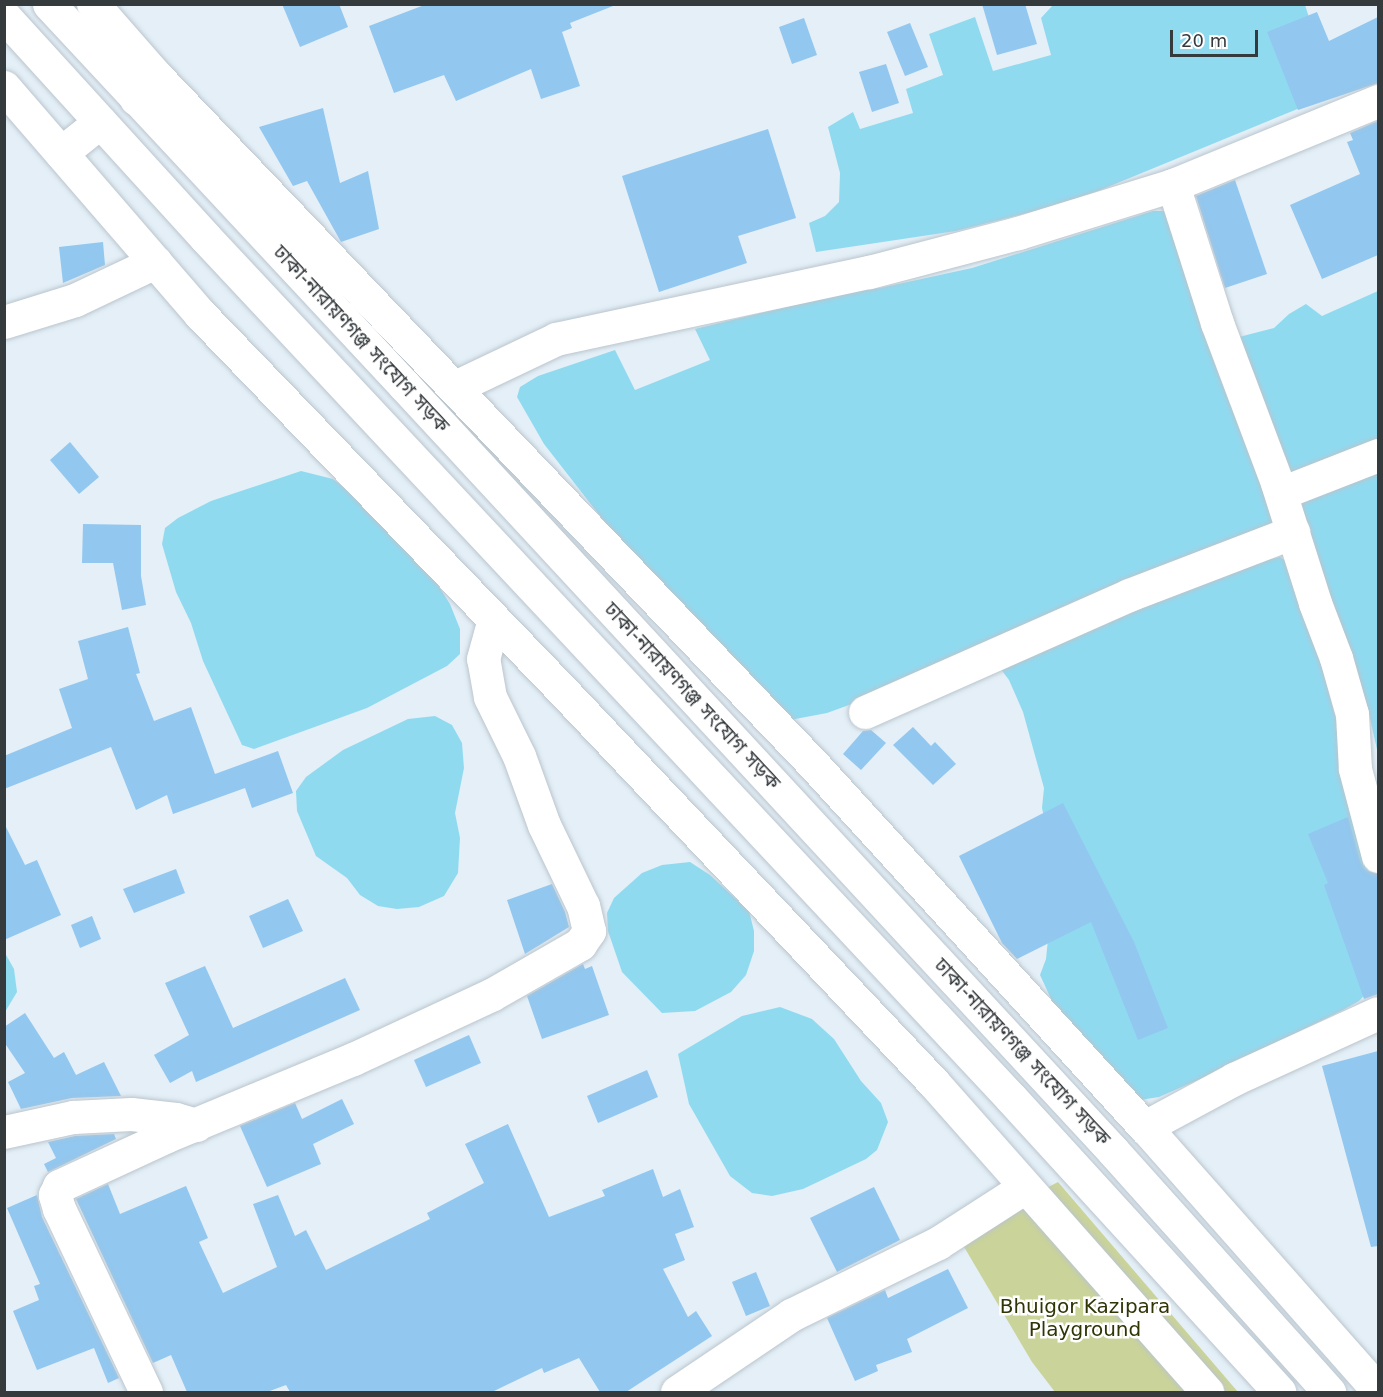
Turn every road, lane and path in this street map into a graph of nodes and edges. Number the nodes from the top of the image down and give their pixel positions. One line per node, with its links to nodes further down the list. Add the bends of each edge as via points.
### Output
1 (48, 4): 5 (street, ঢাকা-নারায়ণগঞ্জ সংযোগ সড়ক)
2 (93, 4): 5 (street)
3 (10, 22): 7 (street, ঢাকা-নারায়ণগঞ্জ সংযোগ সড়ক)
4 (4, 87): 8 (street)
5 (147, 88): 12 (street); 29 (street, ঢাকা-নারায়ণগঞ্জ সংযোগ সড়ক)
6 (1378, 101): 9 (street)
7 (100, 122): 8 (street); 28 (street, ঢাকা-নারায়ণগঞ্জ সংযোগ সড়ক, via 883,960)
8 (62, 153): 10 (street)
9 (1173, 185): 12 (street, via 1018,233 880,269 556,339); 14 (street, via 1217,322)
10 (155, 262): 11 (street, via 75,300); 16 (street, via 200,314)
11 (4, 322)
12 (455, 387): 21 (street, via 814,765)
13 (1378, 455): 14 (street)
14 (1281, 493): 15 (street)
15 (1293, 531): 17 (street, via 1108,603); 18 (street, via 1352,714 1355,769)
16 (494, 620): 20 (street, via 483,659 490,697 583,906 589,930 580,944 491,995); 23 (street, via 924,1074)
17 (865, 712)
18 (1378, 856)
19 (1378, 1013): 21 (street, via 1234,1079)
20 (196, 1125): 22 (street, via 131,1114 73,1117); 25 (street, via 59,1185 55,1195)
21 (1145, 1127): 24 (street)
22 (4, 1132)
23 (1025, 1187): 26 (street, via 938,1243 791,1315); 27 (street)
24 (1378, 1390)
25 (146, 1392)
26 (676, 1392)
27 (1207, 1392)
28 (1279, 1392)
29 (1329, 1392)

